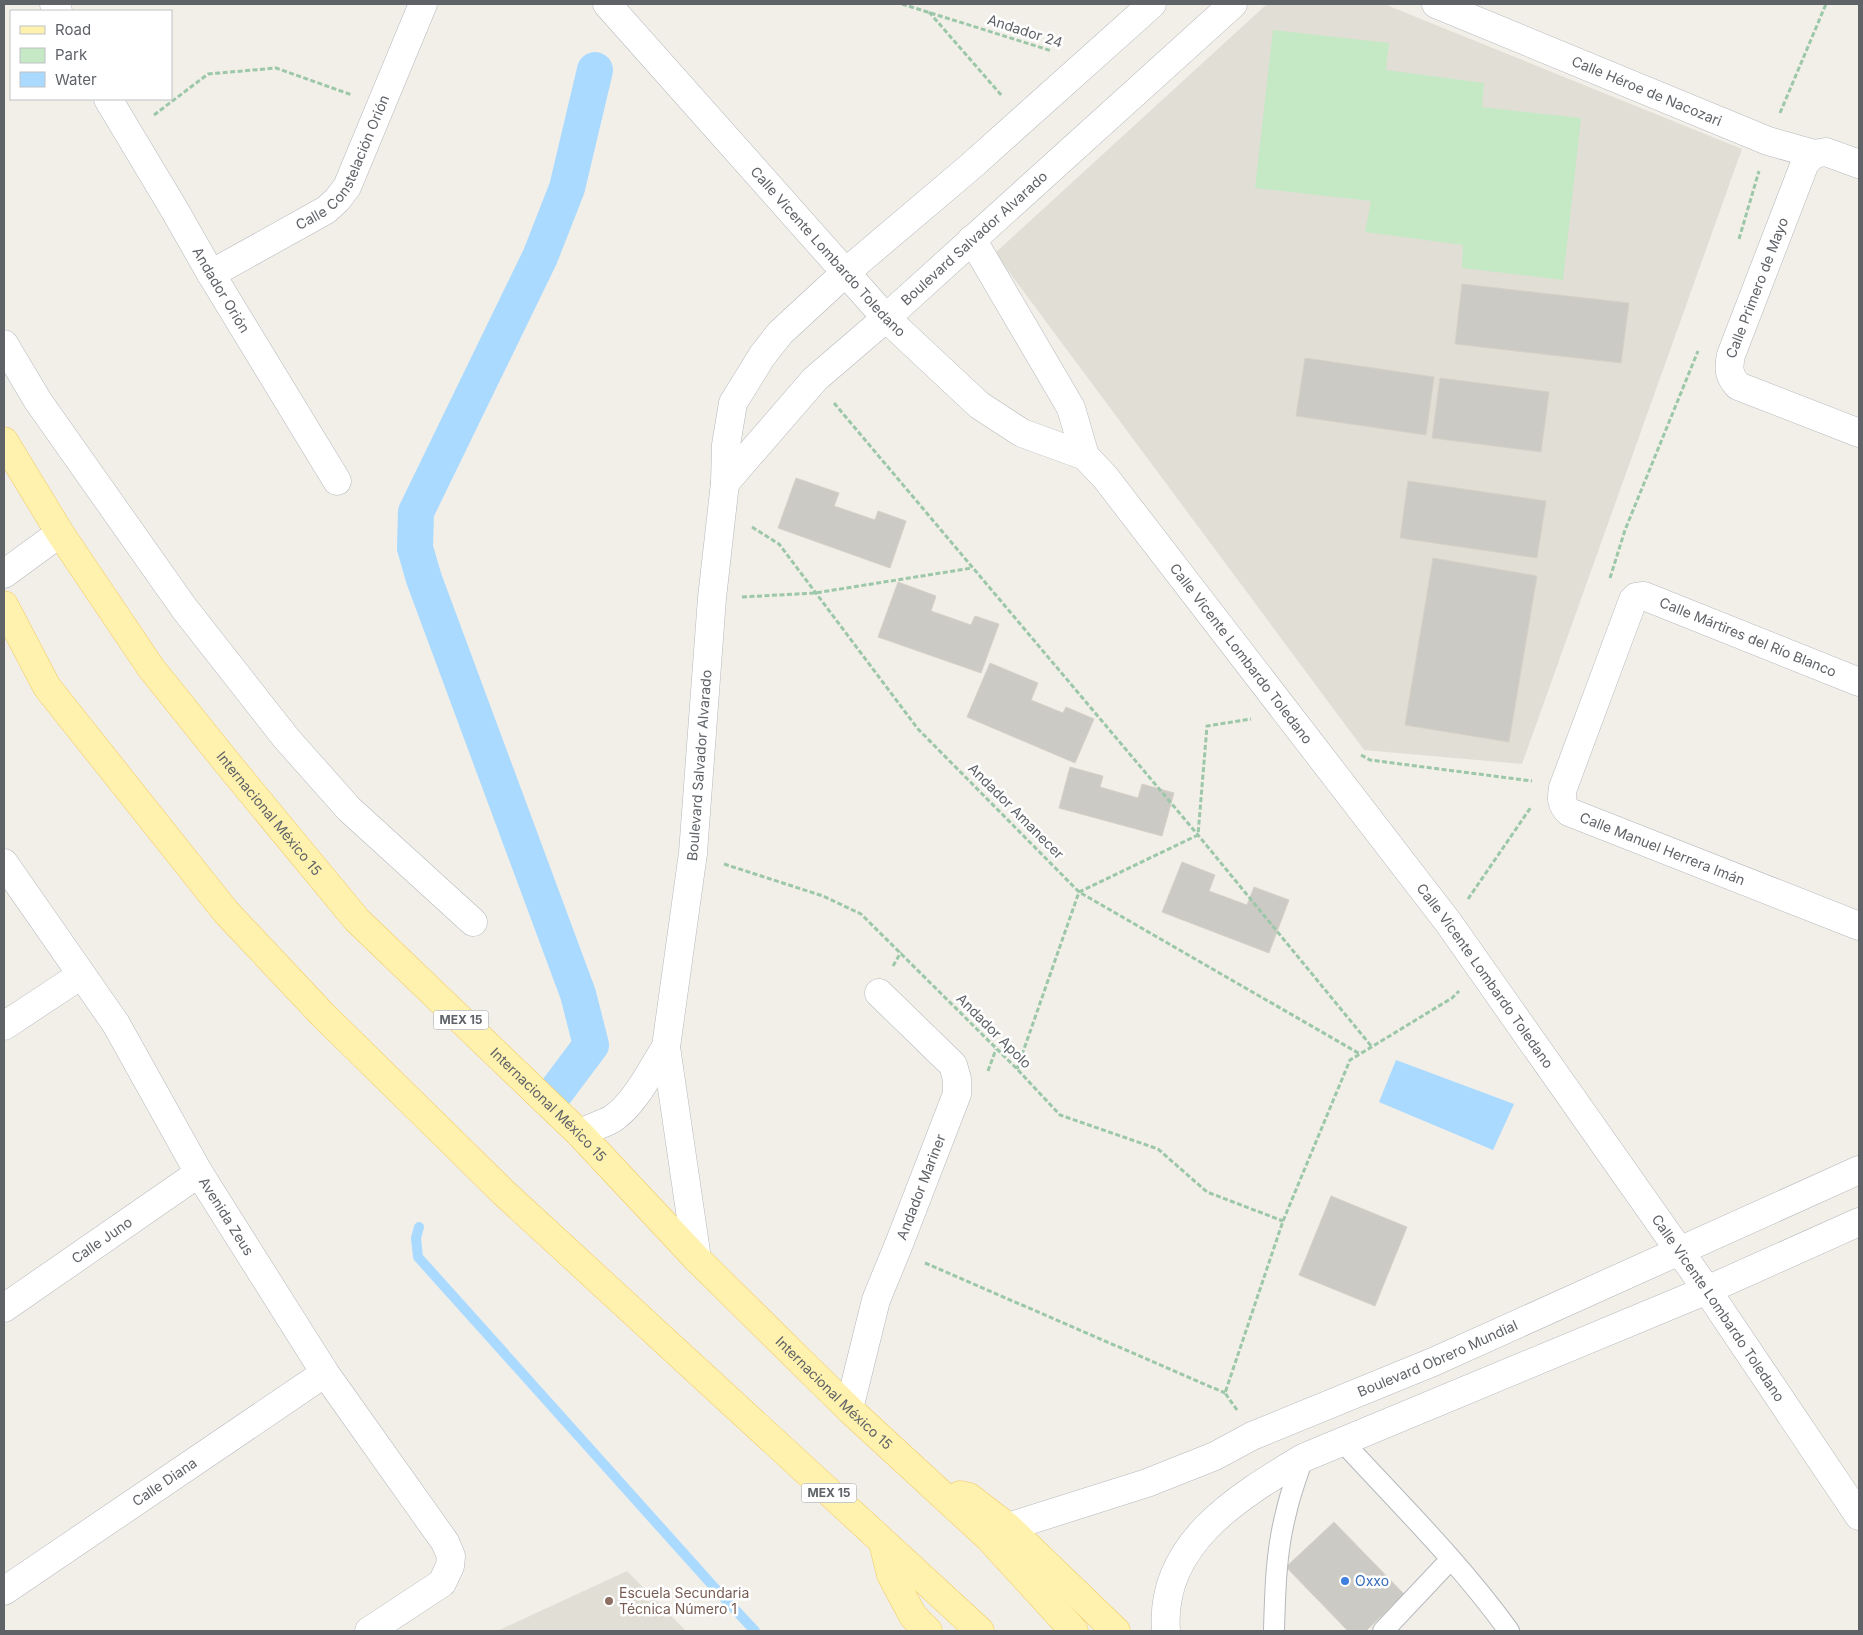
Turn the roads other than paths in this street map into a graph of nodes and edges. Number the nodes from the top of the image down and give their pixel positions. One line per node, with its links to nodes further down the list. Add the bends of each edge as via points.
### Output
1 (423, 4): 11 (street, Calle Constelación Orión, via 346,187 337,200 326,210)
2 (607, 4): 10 (street, Calle Vicente Lombardo Toledano)
3 (1152, 4): 10 (street, Boulevard Salvador Alvarado, via 970,167)
4 (1233, 4): 9 (street, Boulevard Salvador Alvarado)
5 (1436, 4): 7 (street, Calle Héroe de Nacozari, via 1768,142)
6 (109, 100): 11 (street, Andador Orión)
7 (1814, 154): 8 (street, Calle Héroe de Nacozari, via 1826,152); 14 (street, Calle Primero de Mayo, via 1805,163 1728,367 1738,386)
8 (1859, 164)
9 (972, 239): 12 (street, Boulevard Salvador Alvarado); 16 (street, Calle Vicente Lombardo Toledano, via 1071,408)
10 (846, 272): 12 (street, Calle Vicente Lombardo Toledano); 18 (street, Boulevard Salvador Alvarado, via 780,333 733,403)
11 (210, 274): 17 (street, Andador Orión)
12 (886, 318): 16 (street, Calle Vicente Lombardo Toledano, via 979,404 1022,433); 18 (street, Boulevard Salvador Alvarado, via 815,379)
13 (4, 344): 25 (street, via 38,401 184,608 286,738 349,809)
14 (1859, 433)
15 (4, 441): 19 (main road, Internacional México 15 / MEX 15)
16 (1085, 456): 35 (street, Calle Vicente Lombardo Toledano, via 1105,477 1448,922)
17 (337, 481)
18 (723, 496): 30 (street, Boulevard Salvador Alvarado, via 693,853)
19 (60, 533): 20 (street); 31 (main road, Internacional México 15 / MEX 15, via 151,668 357,920)
20 (4, 574)
21 (1636, 597): 23 (street, Calle Mártires del Río Blanco, via 1644,596); 26 (street, Calle Manuel Herrera Imán, via 1563,788 1563,806 1569,812)
22 (4, 605): 46 (main road, MEX 15, via 47,687 226,912 322,1014 503,1192)
23 (1859, 682)
24 (4, 863): 27 (street, Avenida Zeus)
25 (473, 922)
26 (1859, 926)
27 (81, 975): 29 (street); 33 (street, Avenida Zeus, via 116,1024)
28 (879, 993): 40 (street, Andador Mariner, via 953,1066 958,1079 957,1094 876,1300)
29 (4, 1026)
30 (666, 1047): 31 (street, Boulevard Salvador Alvarado, via 627,1107 611,1120); 36 (street, Boulevard Salvador Alvarado)
31 (580, 1134): 36 (main road, Internacional México 15 / MEX 15)
32 (1859, 1170): 35 (street, Boulevard Obrero Mundial)
33 (199, 1173): 38 (street, Calle Juno); 39 (street, Avenida Zeus)
34 (1859, 1222): 37 (street)
35 (1680, 1252): 37 (street, Calle Vicente Lombardo Toledano); 45 (street, Boulevard Obrero Mundial, via 1433,1362 1252,1436 1215,1456 1162,1477)
36 (697, 1259): 40 (main road, Internacional México 15 / MEX 15)
37 (1707, 1290): 41 (street); 44 (street, Calle Vicente Lombardo Toledano)
38 (4, 1308)
39 (325, 1373): 48 (street, Calle Diana); 49 (street, Avenida Zeus, via 445,1542 451,1556 448,1575 442,1583)
40 (849, 1409): 43 (main road, Internacional México 15 / MEX 15)
41 (1342, 1441): 42 (street); 47 (lane)
42 (1303, 1458): 54 (street, via 1260,1484 1221,1513 1194,1539 1178,1567 1169,1593 1164,1618); 55 (lane, via 1282,1536)
43 (941, 1493): 45 (main road, via 969,1497); 52 (main road, Internacional México 15 / MEX 15, via 989,1538)
44 (1859, 1516)
45 (1008, 1527): 53 (main road)
46 (883, 1543): 50 (main road, via 891,1575 913,1616); 51 (main road, MEX 15)
47 (1450, 1560): 56 (lane); 57 (lane)
48 (4, 1591)
49 (369, 1631)
50 (928, 1631)
51 (980, 1631)
52 (1074, 1631)
53 (1116, 1631)
54 (1166, 1631)
55 (1274, 1631)
56 (1383, 1631)
57 (1509, 1631)

